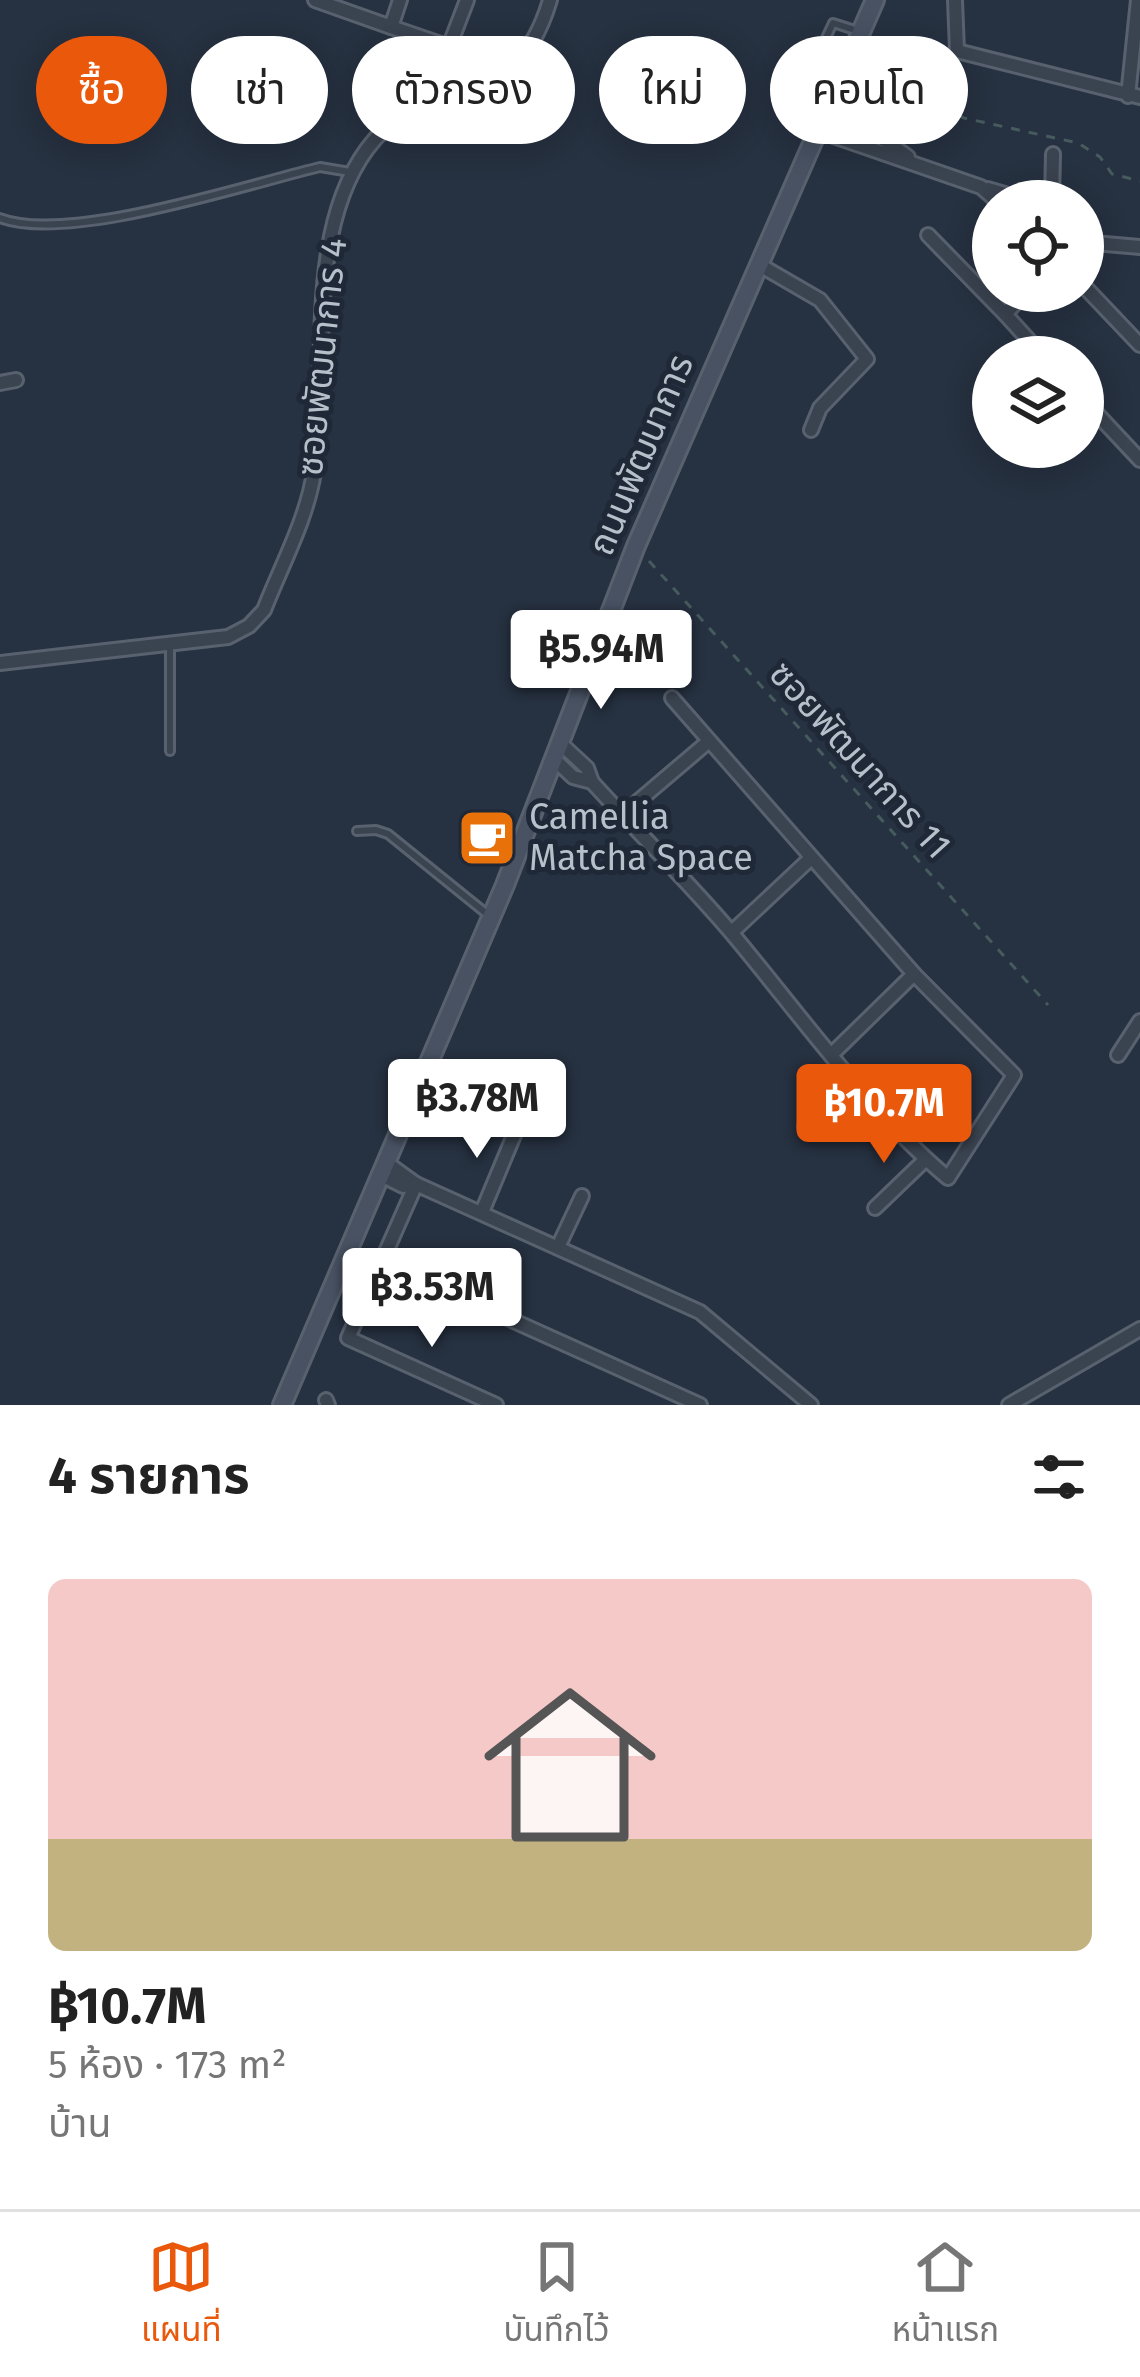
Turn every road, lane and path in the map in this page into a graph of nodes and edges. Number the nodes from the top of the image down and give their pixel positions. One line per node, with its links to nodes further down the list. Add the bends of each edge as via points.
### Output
1 (315, 0): 8 (street)
2 (400, 0): 9 (street)
3 (466, 0): 12 (street)
4 (550, 0): 13 (street)
5 (875, 0): 10 (street, ถนนพัฒนาการ)
6 (955, 0): 16 (street, via 957,51)
7 (1138, 0): 16 (street)
8 (333, 3): 9 (street)
9 (391, 27): 11 (street)
10 (861, 32): 14 (lane, via 833,23); 15 (street, ถนนพัฒนาการ)
11 (417, 36)
12 (453, 36)
13 (535, 36)
14 (827, 36)
15 (859, 36)
16 (1134, 96)
17 (968, 119): 26 (path, via 1078,143 1112,174)
18 (371, 144): 24 (street, ซอยพัฒนาการ 4)
19 (813, 144): 32 (street, ถนนพัฒนาการ)
20 (852, 144): 23 (street)
21 (890, 144): 23 (street)
22 (1054, 154): 25 (street)
23 (914, 161): 27 (street)
24 (353, 173): 28 (lane, via 320,167 135,214 56,224); 43 (street, ซอยพัฒนาการ 4, via 341,197 320,313 314,473 303,511 264,610 249,626)
25 (1053, 180)
26 (1140, 181)
27 (972, 184)
28 (0, 218)
29 (928, 235): 34 (street)
30 (1104, 244): 31 (street)
31 (1140, 248)
32 (758, 264): 40 (street, via 820,300 867,359 820,408); 42 (street, ถนนพัฒนาการ)
33 (1104, 307): 36 (street)
34 (1005, 314): 35 (street)
35 (1025, 336)
36 (1140, 345)
37 (16, 380): 38 (street)
38 (0, 383)
39 (1104, 421): 41 (street)
40 (811, 430)
41 (1140, 460)
42 (636, 546): 48 (street, ถนนพัฒนาการ); 55 (path, ซอยพัฒนาการ 11)
43 (170, 646): 44 (street, ซอยพัฒนาการ 4); 47 (lane)
44 (0, 663)
45 (672, 698): 46 (street)
46 (709, 741): 49 (street); 51 (street)
47 (170, 751)
48 (557, 751): 49 (street, via 573,777 592,782); 52 (street, ถนนพัฒนาการ)
49 (622, 815): 53 (street)
50 (357, 831): 52 (lane, via 388,834)
51 (811, 858): 53 (street); 54 (street)
52 (490, 916): 63 (street, ถนนพัฒนาการ)
53 (732, 932): 57 (street)
54 (914, 974): 57 (street); 62 (street, via 1014,1076 948,1178)
55 (1048, 1006)
56 (1140, 1021): 58 (street)
57 (831, 1054): 59 (street)
58 (1118, 1055)
59 (856, 1081): 60 (street); 62 (street)
60 (805, 1126)
61 (517, 1128): 67 (street)
62 (926, 1159): 66 (street)
63 (384, 1169): 64 (street, via 403,1186); 71 (street, ถนนพัฒนาการ)
64 (416, 1184): 67 (street); 69 (street)
65 (582, 1196): 68 (street)
66 (875, 1208)
67 (482, 1212): 68 (street)
68 (558, 1247): 74 (street, via 700,1312)
69 (380, 1261): 72 (street, via 348,1338); 73 (street)
70 (1140, 1329): 75 (street)
71 (282, 1405)
72 (496, 1405)
73 (700, 1405)
74 (811, 1405)
75 (1009, 1405)

